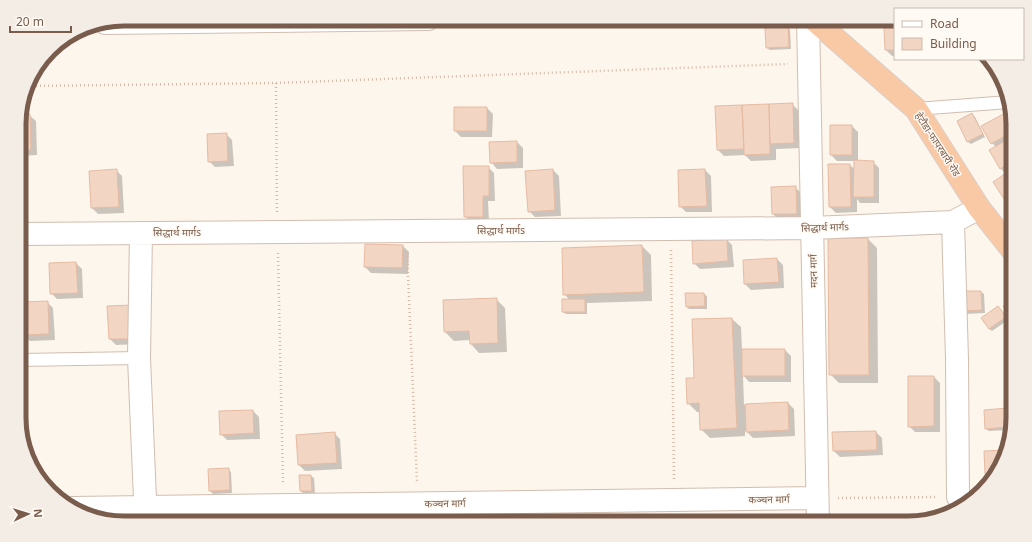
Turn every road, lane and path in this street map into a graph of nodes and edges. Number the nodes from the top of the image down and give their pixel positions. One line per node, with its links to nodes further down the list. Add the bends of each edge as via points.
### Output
1 (808, 26): 3 (street, मदन मार्ग)
2 (821, 26): 7 (highway, हेटौडा-फापरबारी रोड)
3 (808, 63): 4 (path); 10 (street, मदन मार्ग)
4 (276, 83): 5 (path); 13 (path)
5 (34, 86)
6 (1004, 102): 7 (lane)
7 (916, 109): 8 (highway, हेटौडा-फापरबारी रोड)
8 (979, 208): 9 (street, सिद्धार्थ मार्गs); 16 (highway, हेटौडा-फापरबारी रोड)
9 (953, 222): 10 (street, सिद्धार्थ मार्गs); 19 (street)
10 (812, 228): 11 (street, सिद्धार्थ मार्गs); 20 (street, मदन मार्ग)
11 (671, 229): 12 (street, सिद्धार्थ मार्गs); 21 (path)
12 (406, 231): 13 (street, सिद्धार्थ मार्गs); 24 (path)
13 (277, 232): 14 (street, सिद्धार्थ मार्गs); 22 (path)
14 (141, 233): 15 (street, सिद्धार्थ मार्गs); 17 (street)
15 (26, 234)
16 (1006, 243)
17 (139, 358): 18 (lane); 25 (street)
18 (26, 360)
19 (958, 497): 20 (path)
20 (817, 498): 21 (street, कञ्चन मार्ग); 26 (street, मदन मार्ग)
21 (674, 500): 24 (street, कञ्चन मार्ग)
22 (283, 506): 24 (street, कञ्चन मार्ग); 25 (street, कञ्चन मार्ग)
23 (89, 510): 25 (street, कञ्चन मार्ग)
24 (418, 513)
25 (146, 515)
26 (818, 516)

